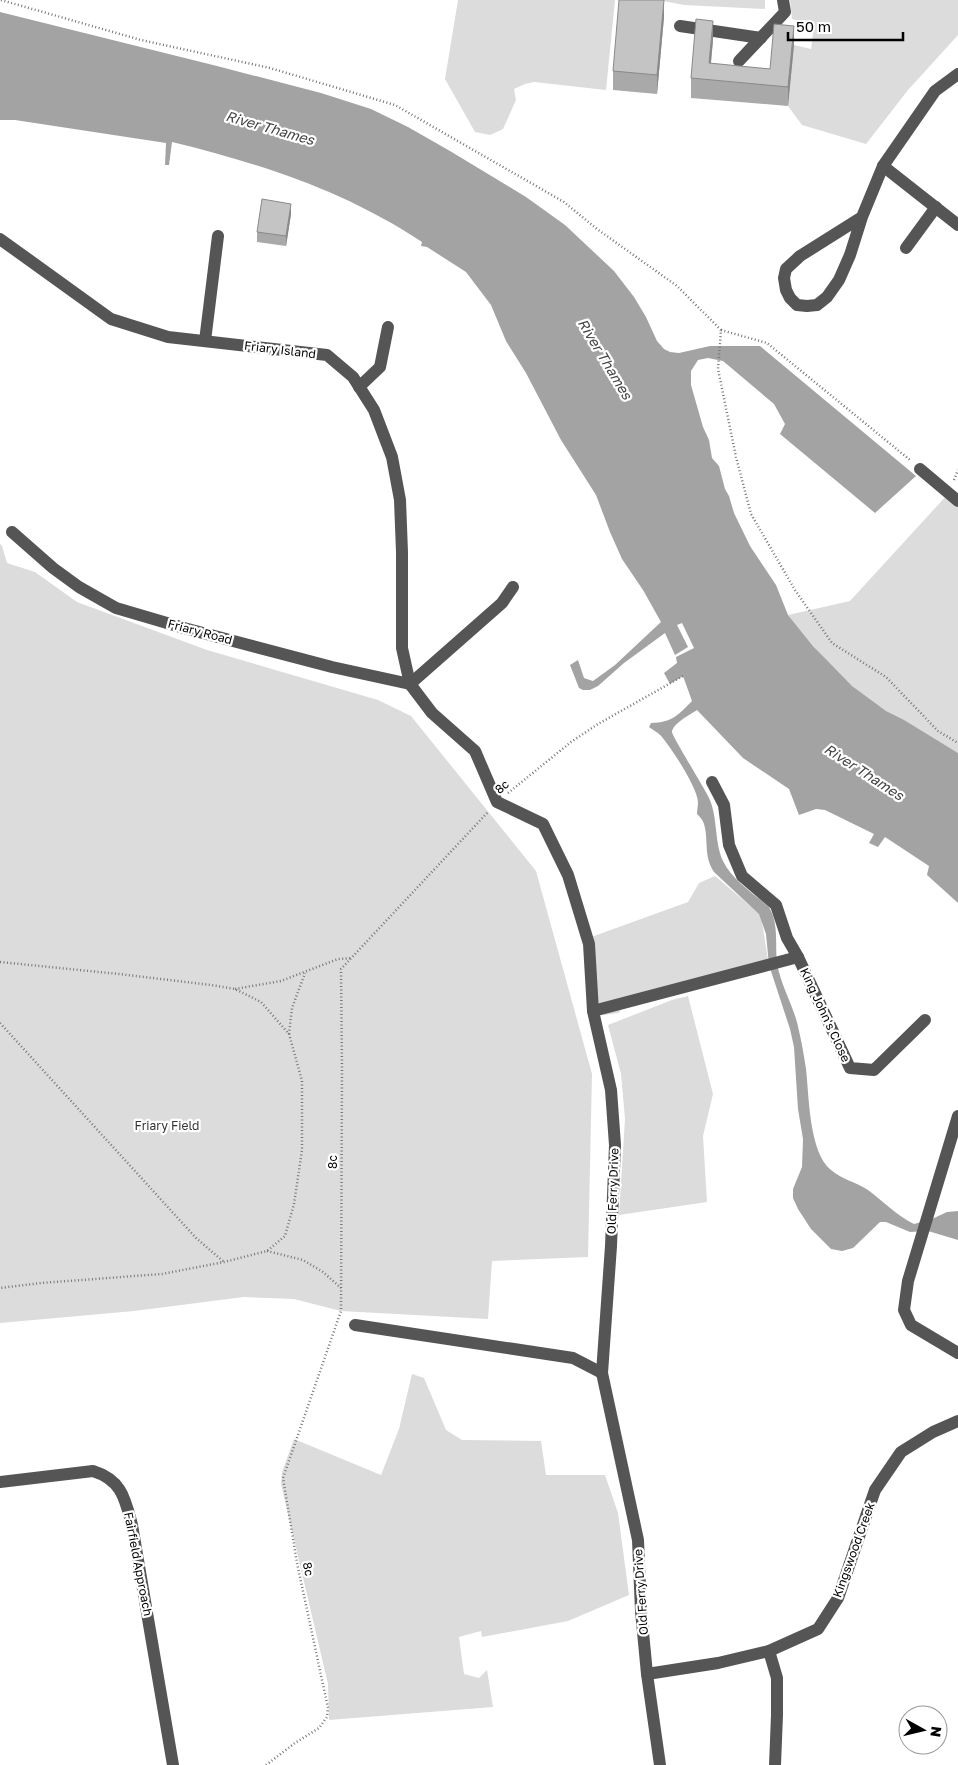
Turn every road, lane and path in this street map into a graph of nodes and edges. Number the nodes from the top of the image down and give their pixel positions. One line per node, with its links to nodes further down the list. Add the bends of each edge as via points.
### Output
1 (1, 0): 15 (path, via 141,40 270,68 395,105 564,202 596,230 677,286)
2 (784, 0): 4 (street, via 785,12)
3 (680, 26): 4 (street)
4 (761, 38): 5 (street)
5 (739, 61)
6 (958, 74): 7 (street, via 935,91)
7 (883, 166): 8 (street); 9 (street)
8 (936, 207): 10 (street); 13 (street)
9 (862, 217): 9 (street, via 800,256 786,269 786,290 797,305 817,305 827,297 850,255)
10 (958, 225)
11 (218, 236): 16 (street)
12 (0, 239): 16 (street, Friary Island, via 111,319 168,337)
13 (906, 248)
14 (388, 327): 17 (street, via 380,367)
15 (721, 330): 18 (path, via 767,343); 24 (path, via 718,369 751,514 795,590 832,643 886,677 938,731)
16 (205, 341): 17 (street, Friary Island, via 327,355 353,377)
17 (359, 387): 23 (street, Friary Island, via 374,410 392,457 400,500 402,648)
18 (920, 469): 19 (street)
19 (958, 501)
20 (12, 532): 23 (street, Friary Road, via 53,568 116,608 322,665)
21 (513, 587): 23 (street, via 502,603)
22 (683, 676): 26 (path, 8c, via 571,742)
23 (410, 684): 26 (street, via 432,713 475,751)
24 (958, 743)
25 (712, 782): 27 (street, King John's Close, via 724,805 729,845 742,876 776,905 787,938)
26 (497, 802): 28 (path, 8c); 32 (street, Old Ferry Drive, via 543,824 568,875 588,944)
27 (798, 957): 32 (street, King John's Close); 33 (street, King John's Close, via 850,1068 874,1070)
28 (352, 958): 30 (path, via 338,959); 40 (path, 8c, via 341,969)
29 (0, 962): 31 (path)
30 (305, 973): 31 (path, via 281,981); 35 (path, via 292,1008)
31 (233, 989): 35 (path, via 261,1002)
32 (593, 1012): 43 (street, Old Ferry Drive, via 611,1090 615,1145)
33 (926, 1020)
34 (0, 1023): 38 (path, via 196,1238)
35 (289, 1034): 37 (path, via 302,1081 302,1150 294,1204 285,1236)
36 (958, 1116): 42 (street, via 908,1281 904,1310 910,1324)
37 (267, 1252): 38 (path); 40 (path, via 303,1260)
38 (224, 1262): 39 (path, via 162,1274)
39 (0, 1288)
40 (341, 1288): 49 (path, 8c, via 341,1311 283,1478 297,1563 328,1708 327,1717 319,1728)
41 (355, 1325): 43 (street, via 573,1358)
42 (958, 1353)
43 (602, 1373): 47 (street, Old Ferry Drive, via 638,1540)
44 (958, 1421): 46 (street, Kingswood Creek, via 901,1452 875,1490 838,1598 818,1629)
45 (0, 1482): 48 (street, Fairfield Approach, via 93,1471 111,1478 123,1495 132,1525)
46 (769, 1651): 47 (street, Kingswood Creek); 51 (street, via 777,1678)
47 (647, 1674): 50 (street, Old Ferry Drive)
48 (173, 1765)
49 (266, 1765)
50 (660, 1765)
51 (774, 1765)

